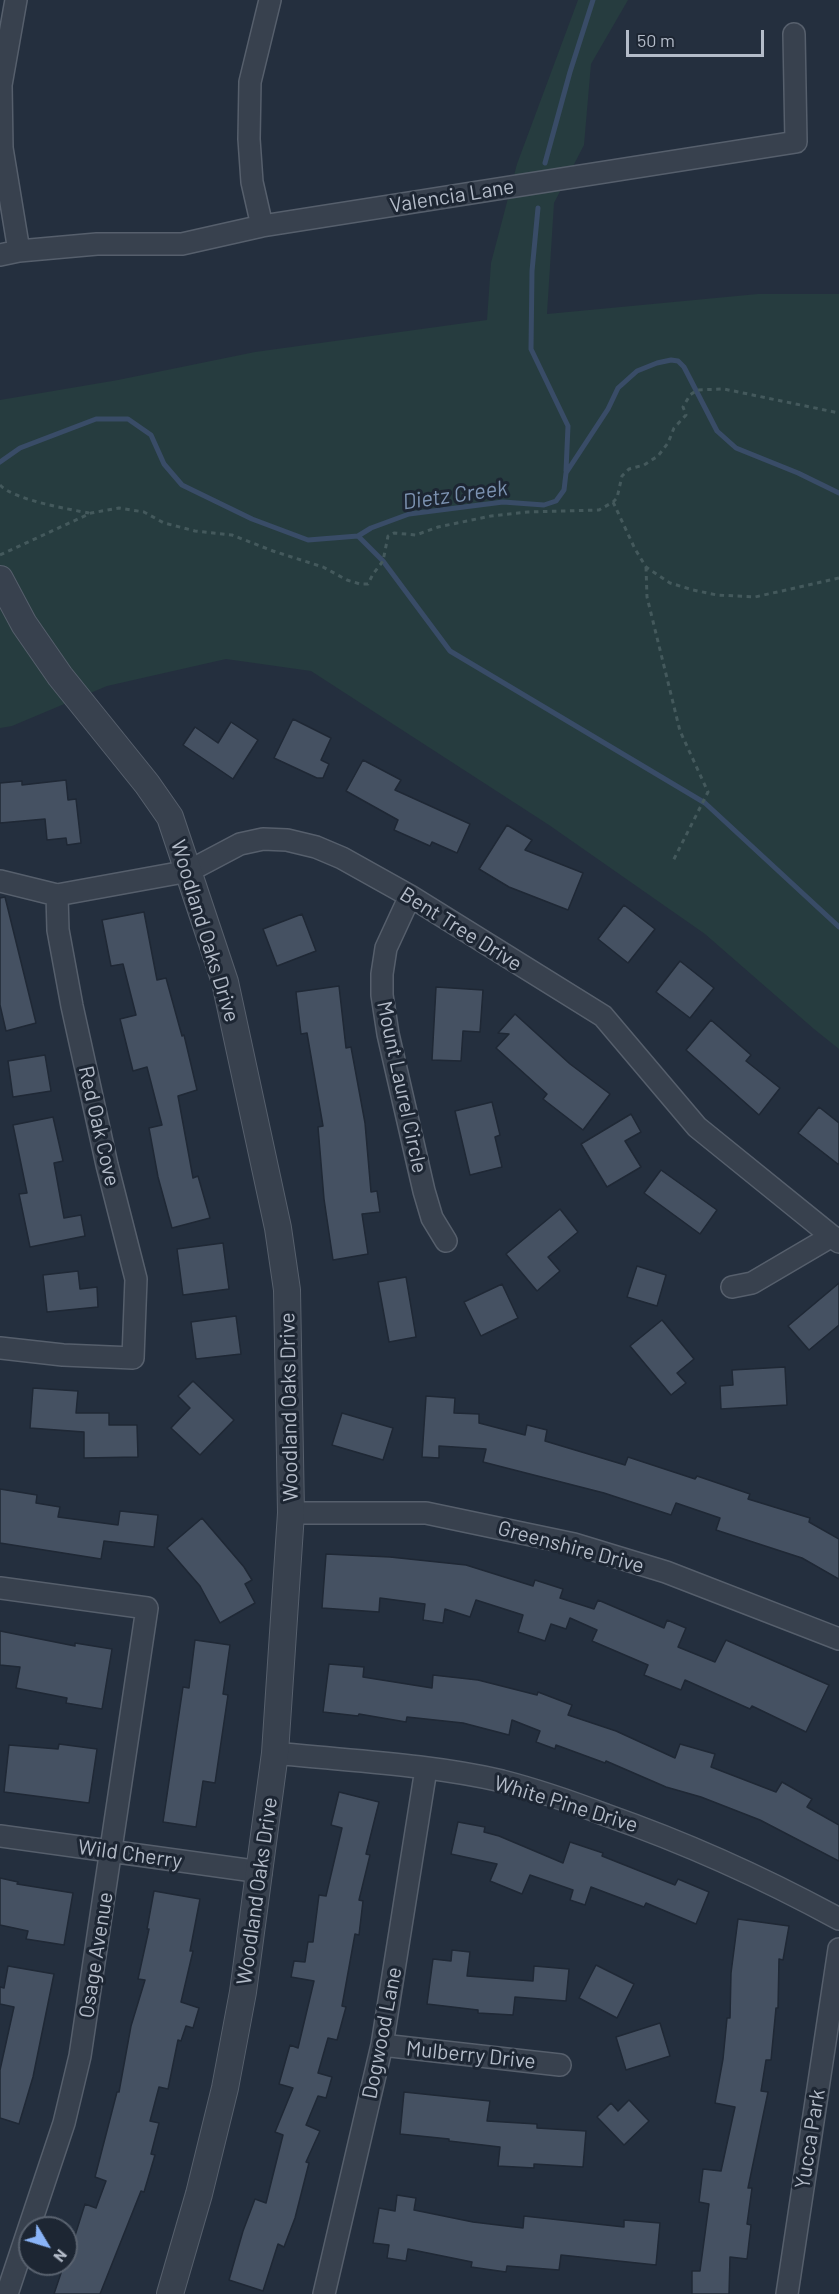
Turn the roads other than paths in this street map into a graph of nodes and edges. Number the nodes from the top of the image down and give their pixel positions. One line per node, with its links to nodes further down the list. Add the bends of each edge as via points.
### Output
1 (16, 0): 5 (street, via 1,85)
2 (270, 0): 4 (street, via 250,82 252,182)
3 (794, 34): 4 (street, Valencia Lane, via 796,142)
4 (262, 226): 5 (street, Valencia Lane, via 182,244 97,244)
5 (9, 253)
6 (0, 579): 7 (street, Woodland Oaks Drive, via 24,624 60,676 170,817)
7 (189, 871): 9 (street, Bent Tree Drive); 10 (street, Bent Tree Drive, via 240,844 263,839 287,840 342,858); 15 (street, Woodland Oaks Drive, via 225,982 284,1262)
8 (0, 881): 9 (street, Bent Tree Drive)
9 (57, 895): 14 (street, Red Oak Cove, via 58,930 72,1006 136,1279 133,1358)
10 (410, 896): 11 (street, Bent Tree Drive, via 603,1016 697,1127); 12 (street, Mount Laurel Circle, via 386,948 382,995 424,1191 432,1218)
11 (835, 1239): 13 (street, via 752,1283)
12 (446, 1241)
13 (732, 1287)
14 (0, 1348)
15 (291, 1513): 17 (street, Greenshire Drive, via 426,1513 564,1542 666,1572); 18 (street, Woodland Oaks Drive)
16 (0, 1588): 21 (street, Osage Avenue, via 147,1608)
17 (839, 1639)
18 (275, 1753): 19 (street, White Pine Drive); 22 (street, Woodland Oaks Drive)
19 (426, 1769): 23 (street, White Pine Drive, via 501,1781 675,1839 776,1884); 25 (street, Dogwood Lane)
20 (0, 1836): 21 (street, Wild Cherry)
21 (112, 1851): 22 (street, Wild Cherry); 27 (street, Osage Avenue, via 72,2090)
22 (261, 1872): 28 (street, Woodland Oaks Drive, via 225,2088)
23 (839, 1919)
24 (839, 1949): 30 (street, Yucca Park)
25 (382, 2045): 26 (street, Mulberry Drive); 29 (street, Dogwood Lane)
26 (560, 2065)
27 (7, 2294)
28 (170, 2294)
29 (324, 2294)
30 (787, 2294)

